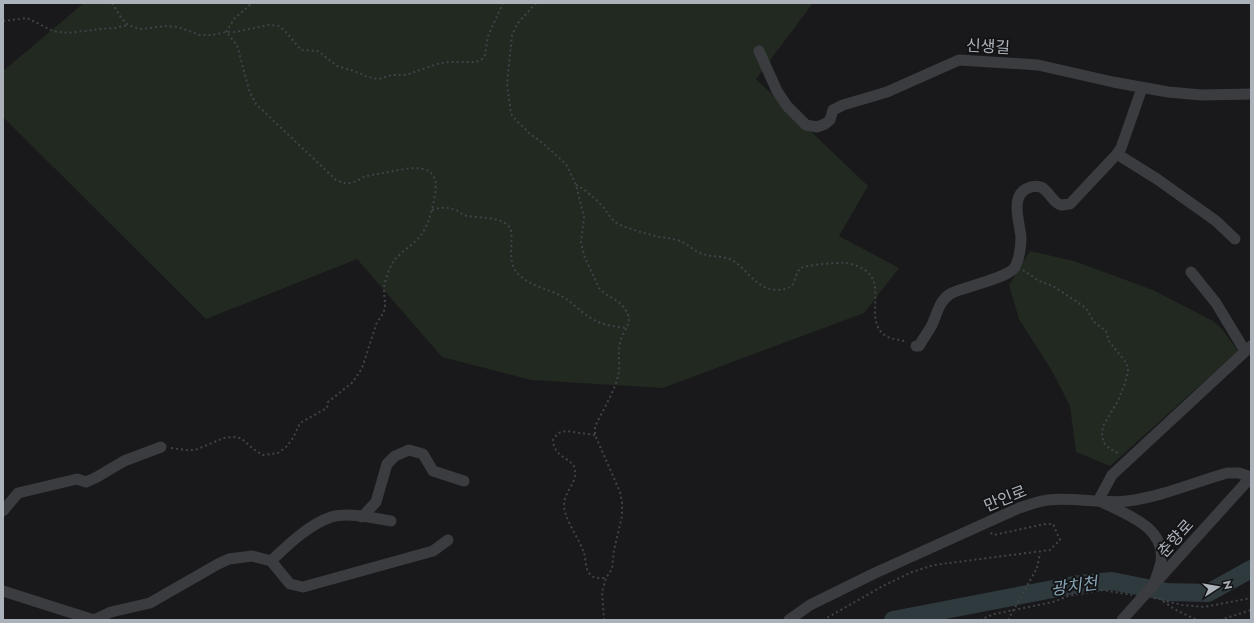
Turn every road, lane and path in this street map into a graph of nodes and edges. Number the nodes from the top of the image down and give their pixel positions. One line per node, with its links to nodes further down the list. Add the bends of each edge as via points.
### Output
1 (112, 3): 6 (path)
2 (252, 3): 7 (path, via 234,19)
3 (503, 3): 7 (path, via 488,36 485,55 481,60 443,63 406,75 391,75 379,79 337,66 318,51 301,50 293,38 279,26 269,25)
4 (536, 3): 12 (path, via 517,24 512,35 507,84 511,114 530,134 566,164)
5 (3, 21): 6 (path, via 27,18 53,31 68,33)
6 (128, 25): 7 (path, via 140,29 178,27 200,35)
7 (226, 32): 13 (path, via 237,45 249,90 256,104 336,180 350,183 375,174 423,168 435,177)
8 (758, 51): 9 (street, 신생길, via 777,91 788,106 806,125 817,127 830,120 833,110 843,105 887,92 959,60 1038,65)
9 (1142, 88): 10 (street, 신생길, via 1201,95); 11 (street, via 1122,148)
10 (1251, 94)
11 (1117, 154): 14 (street, via 1216,221); 15 (street, via 1070,204 1059,204 1048,191 1034,186 1020,193 1017,211 1021,238)
12 (576, 185): 17 (path, via 584,217 581,244 585,258 602,292 625,309); 18 (path, via 583,188 616,223 639,232 683,242 703,254 724,257 769,289 786,289 794,284 801,268 808,265 846,263 862,268 873,280 876,296 874,315 884,335)
13 (432, 210): 17 (path, via 442,207 456,210 465,216 492,219 507,225 510,230 514,269 521,276 538,287 563,297 600,323); 21 (path, via 423,234 393,262 387,275 384,288 386,306 377,322 362,368 353,382 328,402 327,408 300,423 286,447 278,453 263,455 241,438 233,437 195,450)
14 (1236, 239)
15 (1015, 266): 18 (street, via 1009,273 950,294 943,300 919,346); 22 (path, via 1039,282 1053,286 1086,308 1094,322 1106,331 1109,341 1126,364 1128,371 1125,383 1104,426 1102,436 1110,449)
16 (1191, 272): 19 (street)
17 (628, 328): 20 (path, via 620,342 618,377 596,427)
18 (916, 346)
19 (1248, 349): 22 (street)
20 (595, 435): 33 (path, via 622,502 622,516 612,569); 33 (path, via 566,431 558,433 553,440 559,454 576,469 564,506 584,554 588,572 592,576)
21 (162, 447): 26 (street, via 124,461 86,482 77,479 18,493)
22 (1129, 459): 25 (street, via 1112,475)
23 (1251, 477): 25 (street, 만인로, via 1227,473 1149,497 1128,501); 34 (street, 춘향로, bridge)
24 (464, 481): 27 (street, via 433,471 423,454 409,450 395,456 387,464 376,502)
25 (1099, 501): 29 (street, 만인로, via 1039,501); 34 (street, via 1142,523 1158,538 1160,563)
26 (3, 511)
27 (362, 517): 28 (street); 32 (street, via 332,517 313,526)
28 (391, 520)
29 (980, 526): 31 (path, via 994,535 1053,524 1060,540 1050,550); 42 (street, 만인로, via 875,573 810,605)
30 (448, 540): 32 (street, via 433,551 303,587 290,584)
31 (1040, 553): 43 (path, via 934,565 883,586); 45 (path, bridge, via 1037,568)
32 (271, 561): 35 (street, via 252,556 229,559 150,603 111,612 94,620)
33 (606, 578): 41 (path, via 602,592)
34 (1153, 586): 46 (street, 춘향로, bridge)
35 (3, 591)
36 (1137, 596): 44 (path, via 1103,590 994,614)
37 (1152, 598): 39 (path)
38 (1251, 598): 39 (path, via 1204,607)
39 (1160, 599): 47 (path)
40 (1251, 610): 48 (path)
41 (604, 620)
42 (789, 620)
43 (823, 620)
44 (980, 620)
45 (1008, 620)
46 (1122, 620)
47 (1197, 620)
48 (1220, 620)

